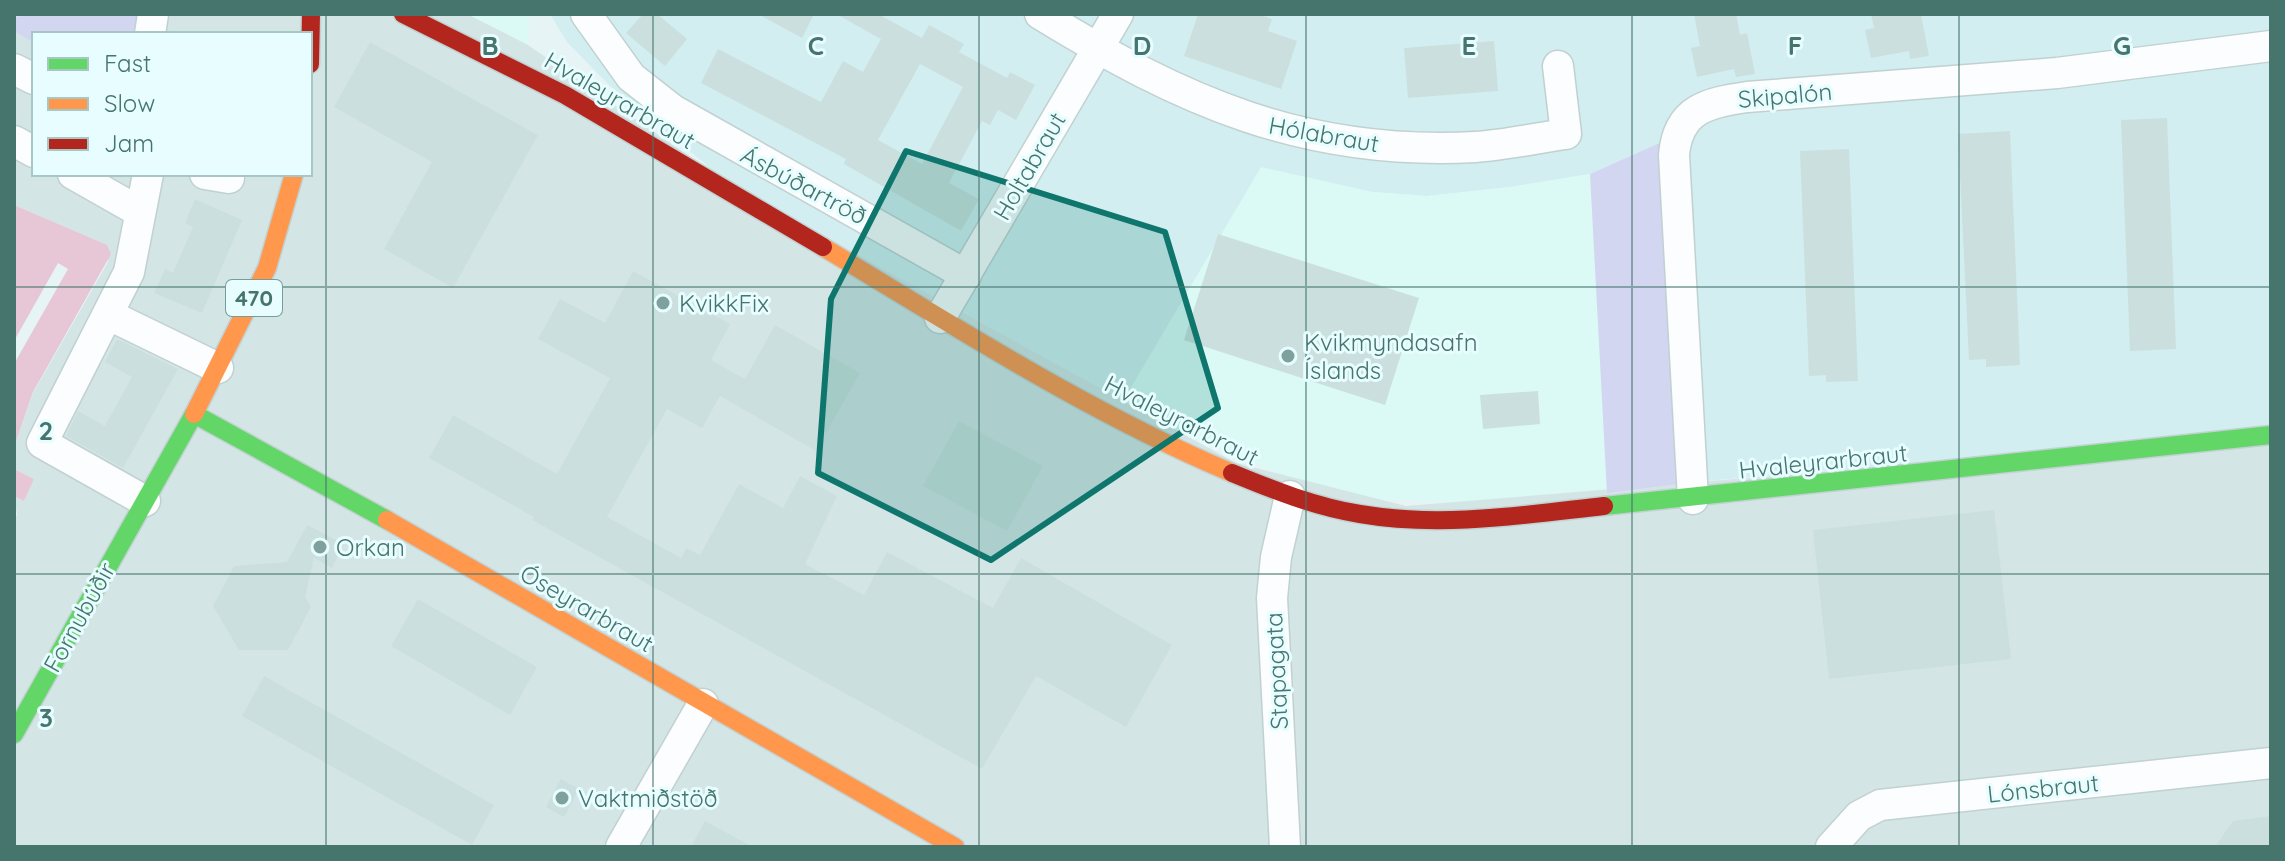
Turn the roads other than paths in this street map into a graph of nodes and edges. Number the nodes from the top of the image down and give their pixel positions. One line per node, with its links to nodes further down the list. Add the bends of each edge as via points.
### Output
1 (403, 14): 18 (street, Hvaleyrarbraut, via 551,87)
2 (586, 14): 16 (street, Ásbúðartröð, via 631,77 673,110)
3 (1040, 14): 6 (street, Hólabraut)
4 (1118, 14): 6 (street, Holtabraut)
5 (2271, 46): 23 (street, Skipalón, via 2029,76 1747,97 1708,103 1690,115 1676,135 1674,155)
6 (1096, 49): 7 (street, Hólabraut, via 1198,100 1259,123 1324,139 1412,146 1476,147 1566,134); 16 (street, Holtabraut)
7 (1558, 66)
8 (14, 69): 9 (street)
9 (32, 78)
10 (14, 141): 11 (street)
11 (32, 151)
12 (77, 176): 15 (street)
13 (148, 176): 15 (street)
14 (294, 176): 19 (street, Fornubúðir / 470, via 282,232 264,278)
15 (140, 212): 17 (street, via 129,272)
16 (966, 275): 18 (street, Holtabraut)
17 (109, 315): 19 (street); 24 (street, via 42,443)
18 (940, 318): 22 (street, Hvaleyrarbraut, via 1180,452)
19 (218, 368): 20 (street, Fornubúðir / 470)
20 (194, 414): 24 (street, Fornubúðir); 25 (street, Óseyrarbraut)
21 (2271, 435): 23 (street, Hvaleyrarbraut)
22 (1290, 496): 23 (street, Hvaleyrarbraut, via 1380,517 1477,520); 30 (street, Stapagata, via 1276,557 1272,609)
23 (1693, 499)
24 (145, 501): 26 (street, Fornubúðir)
25 (703, 704): 28 (street); 29 (street, Óseyrarbraut)
26 (14, 734)
27 (2271, 763): 31 (street, Lónsbraut, via 1880,805 1859,816)
28 (621, 847)
29 (955, 847)
30 (1285, 847)
31 (1831, 847)

